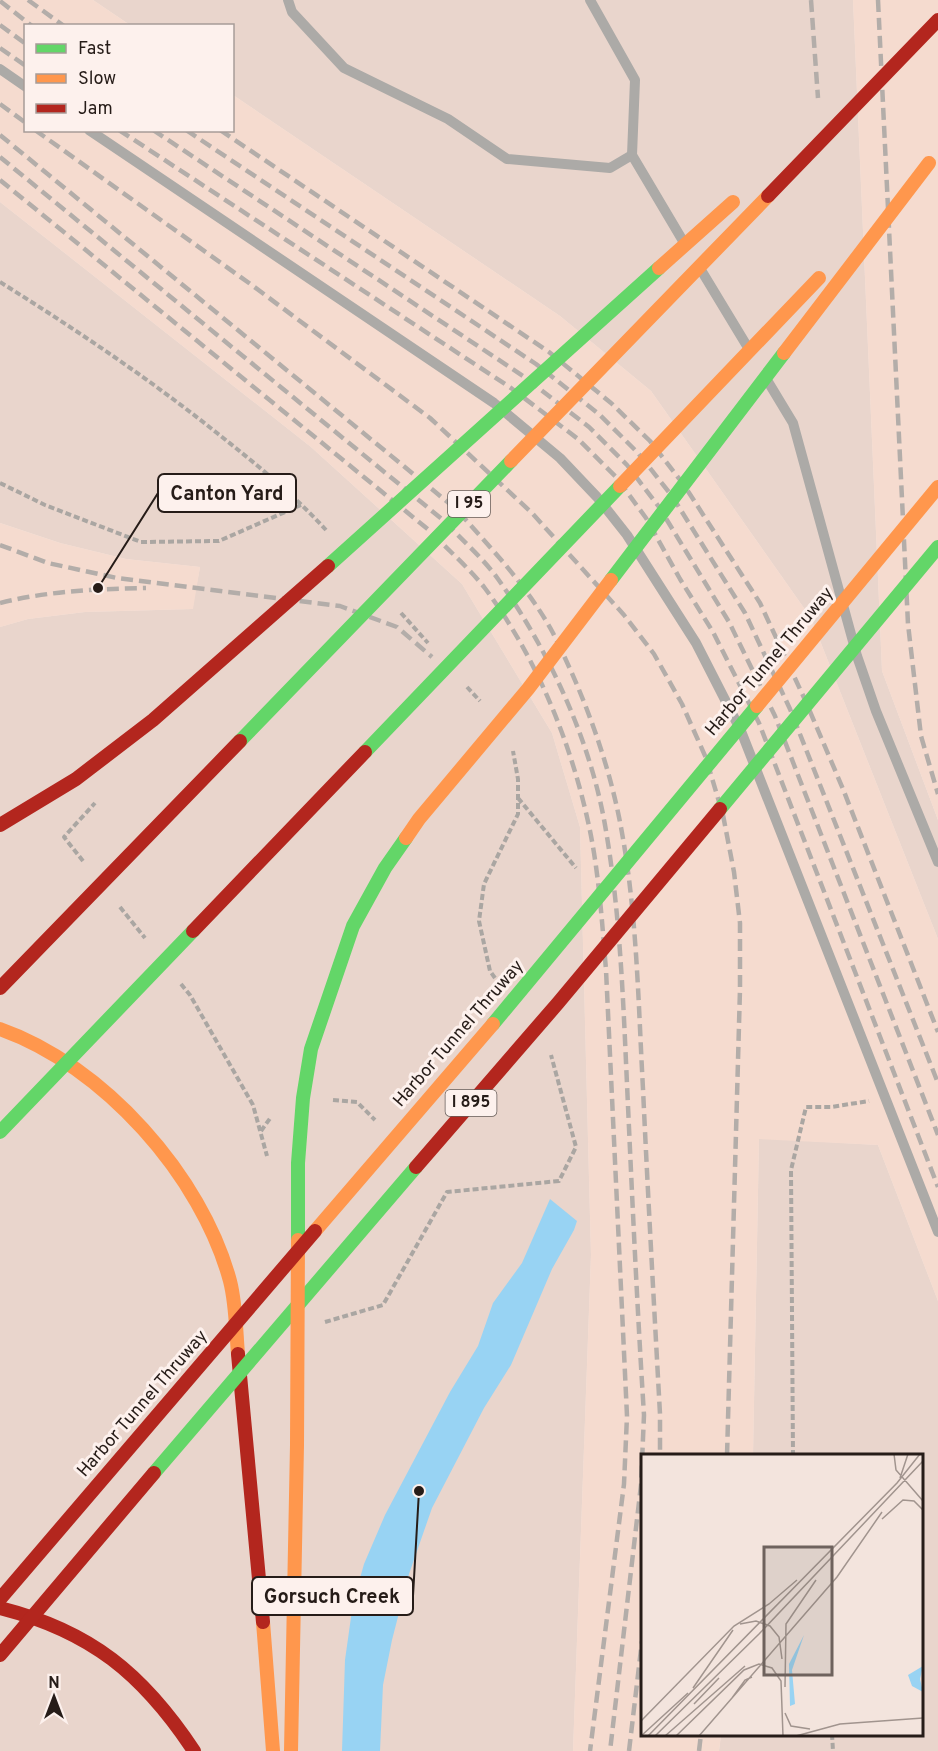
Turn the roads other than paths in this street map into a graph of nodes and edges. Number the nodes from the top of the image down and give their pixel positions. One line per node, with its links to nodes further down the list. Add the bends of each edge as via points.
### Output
1 (288, 0): 9 (lane, via 292,12 344,68 448,119 507,159 610,168)
2 (590, 0): 9 (lane, via 634,80)
3 (938, 14): 7 (highway)
4 (938, 20): 18 (highway, I 95, bridge)
5 (0, 69): 6 (lane)
6 (24, 86)
7 (825, 117)
8 (92, 132): 21 (lane, via 495,403 560,458 627,535 685,625 741,731)
9 (632, 155): 17 (lane, via 793,423 857,656)
10 (933, 159): 12 (highway, bridge); 27 (highway, bridge, via 528,689 419,819 385,868 353,926 311,1048 298,1162)
11 (747, 189): 16 (highway, bridge, via 170,706 76,779)
12 (846, 250)
13 (829, 267): 20 (highway, bridge)
14 (938, 487): 22 (highway, Harbor Tunnel Thruway / I 895, bridge, via 525,985)
15 (938, 547): 24 (highway, I 895, bridge, via 558,1003)
16 (0, 825)
17 (938, 862)
18 (0, 988)
19 (0, 1029): 26 (highway, bridge, via 58,1057 111,1098 171,1162 213,1236 230,1282)
20 (0, 1132)
21 (938, 1232)
22 (0, 1599)
23 (0, 1608): 25 (highway, via 23,1612 70,1631 116,1659 155,1698)
24 (0, 1655)
25 (194, 1751)
26 (273, 1751)
27 (291, 1751)

